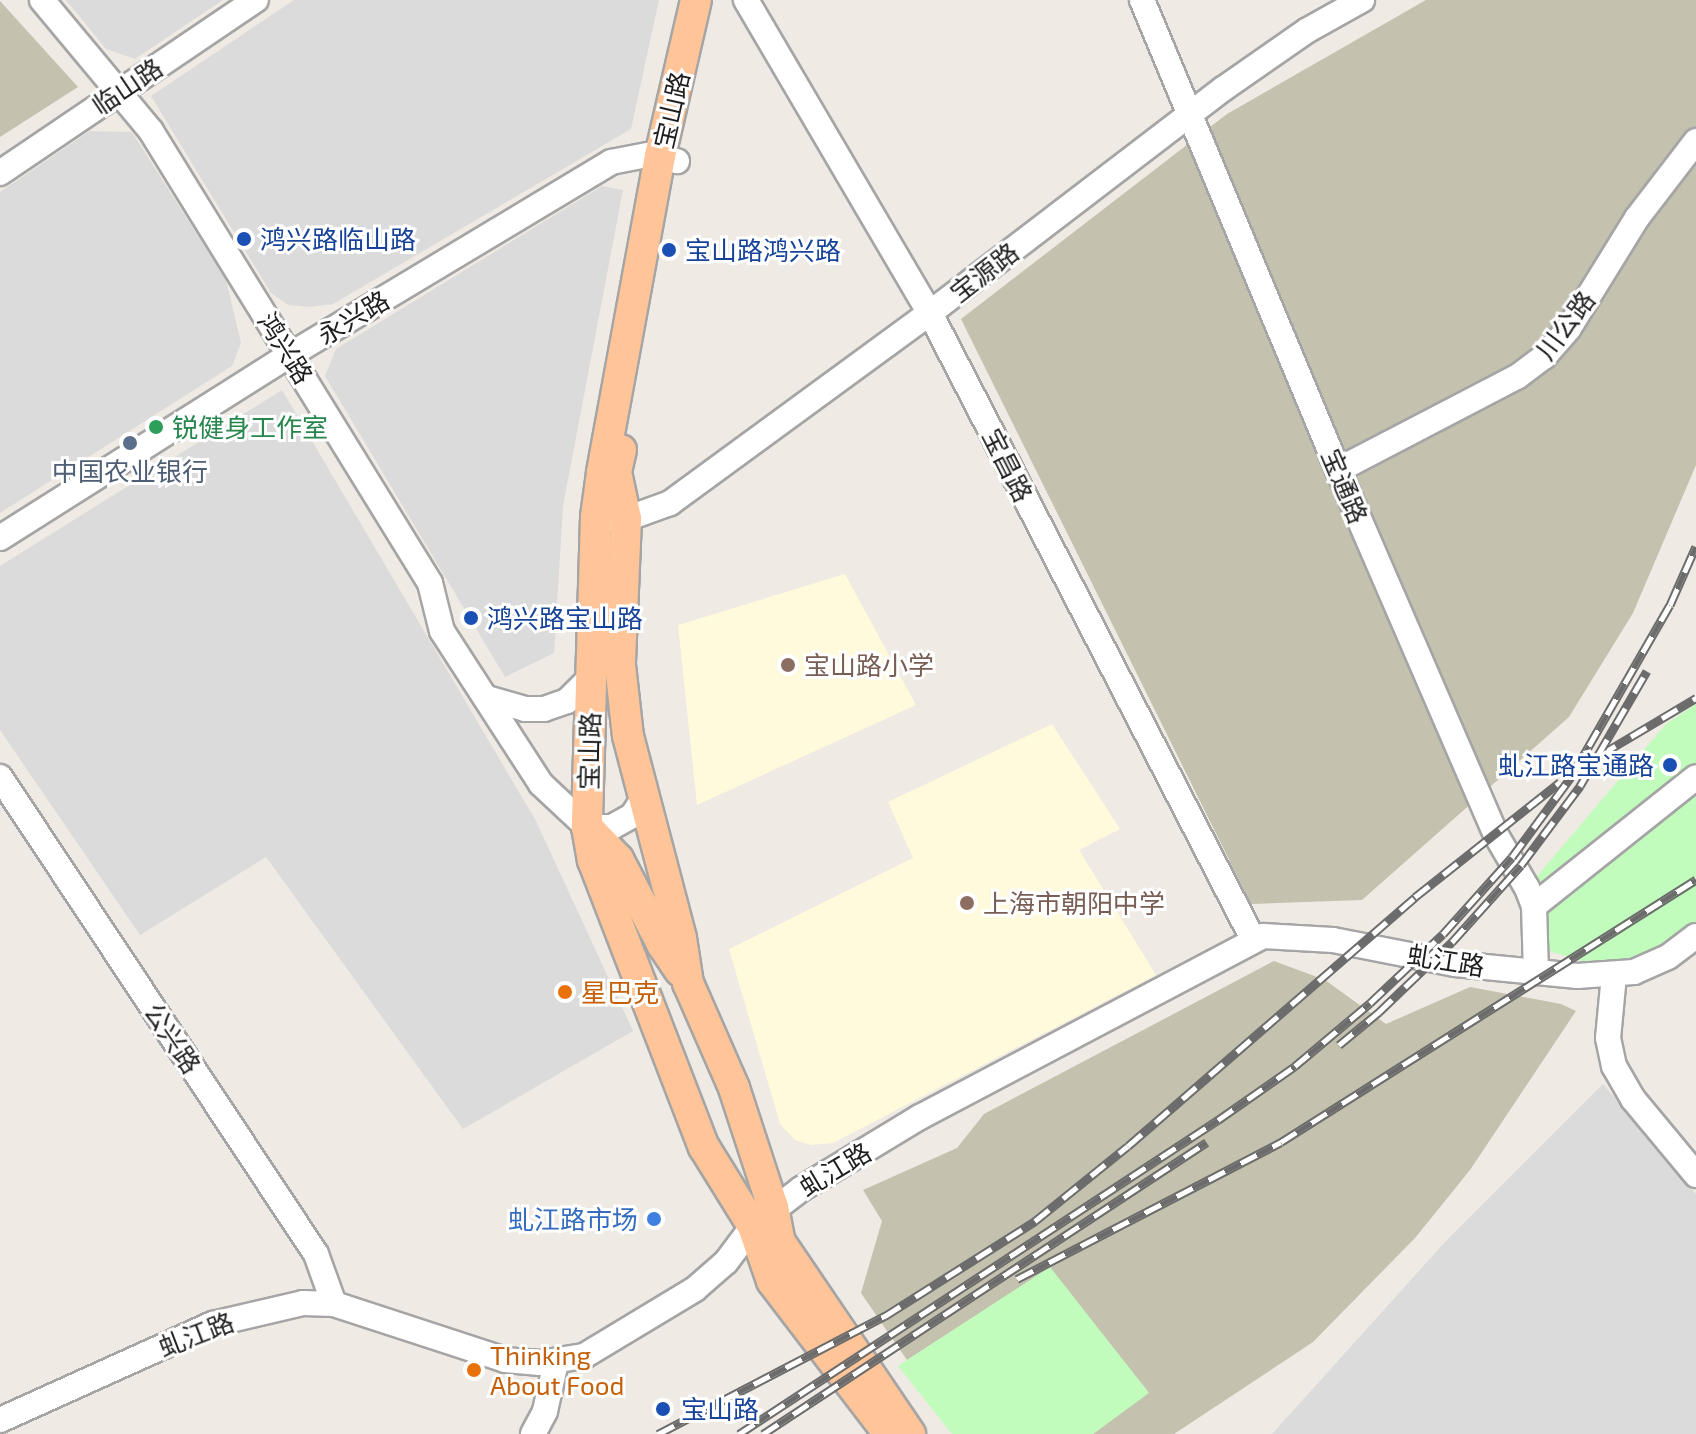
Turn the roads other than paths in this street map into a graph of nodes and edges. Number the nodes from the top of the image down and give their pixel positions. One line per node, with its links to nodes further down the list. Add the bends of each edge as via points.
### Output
1 (42, 0): 8 (street, 鸿兴路)
2 (256, 0): 8 (street, 临山路)
3 (696, 0): 11 (main road, 宝山路)
4 (717, 0): 11 (main road, 宝山路)
5 (746, 0): 13 (street, 宝昌路)
6 (1142, 0): 9 (street, 宝通路)
7 (1362, 0): 9 (street, 宝源路, via 1280,48)
8 (120, 90): 12 (street, 临山路); 14 (street, 鸿兴路)
9 (1190, 114): 13 (street, 宝源路); 15 (street, 宝通路)
10 (1696, 141): 15 (street, 川公路, via 1544,357 1517,377)
11 (669, 158): 14 (street, 永兴路, via 634,155 611,162); 16 (main road, 宝山路)
12 (0, 173)
13 (930, 313): 16 (street, 宝源路, via 670,503); 26 (street, 宝昌路)
14 (290, 355): 17 (street, 永兴路); 19 (street, 鸿兴路, via 430,583 442,631)
15 (1338, 470): 24 (street, 宝通路, via 1496,835)
16 (611, 518): 18 (main road, 宝山路); 22 (main road, 宝山路, via 628,736)
17 (0, 538)
18 (591, 677): 19 (street, via 567,701 544,709); 23 (main road, 宝山路)
19 (487, 698): 23 (street, 鸿兴路, via 541,784)
20 (0, 777): 32 (street, 公兴路, via 316,1254)
21 (1696, 777): 24 (street)
22 (643, 799): 23 (street, via 632,816 612,827); 29 (main road, 宝山路)
23 (587, 827): 29 (main road, via 618,859); 31 (main road, 宝山路, via 593,860 704,1147)
24 (1534, 906): 27 (street, 宝通路)
25 (1696, 936): 28 (street, 虬江路, via 1650,966)
26 (1253, 939): 27 (street, 虬江路, via 1309,937 1455,964); 31 (street, 虬江路, via 920,1117)
27 (1536, 972): 28 (street, 虬江路)
28 (1614, 975): 30 (street, via 1608,1038 1614,1066 1633,1099)
29 (688, 983): 31 (main road, 宝山路, via 734,1088)
30 (1696, 1175)
31 (763, 1217): 33 (street, 虬江路, via 695,1289 595,1352); 36 (main road, 宝山路, via 772,1281); 37 (main road, 宝山路)
32 (334, 1304): 33 (street, 虬江路, via 478,1353 524,1363); 34 (street, 虬江路, via 303,1303 213,1324)
33 (556, 1362): 35 (street, via 545,1411)
34 (0, 1420)
35 (533, 1434)
36 (889, 1434)
37 (910, 1434)

